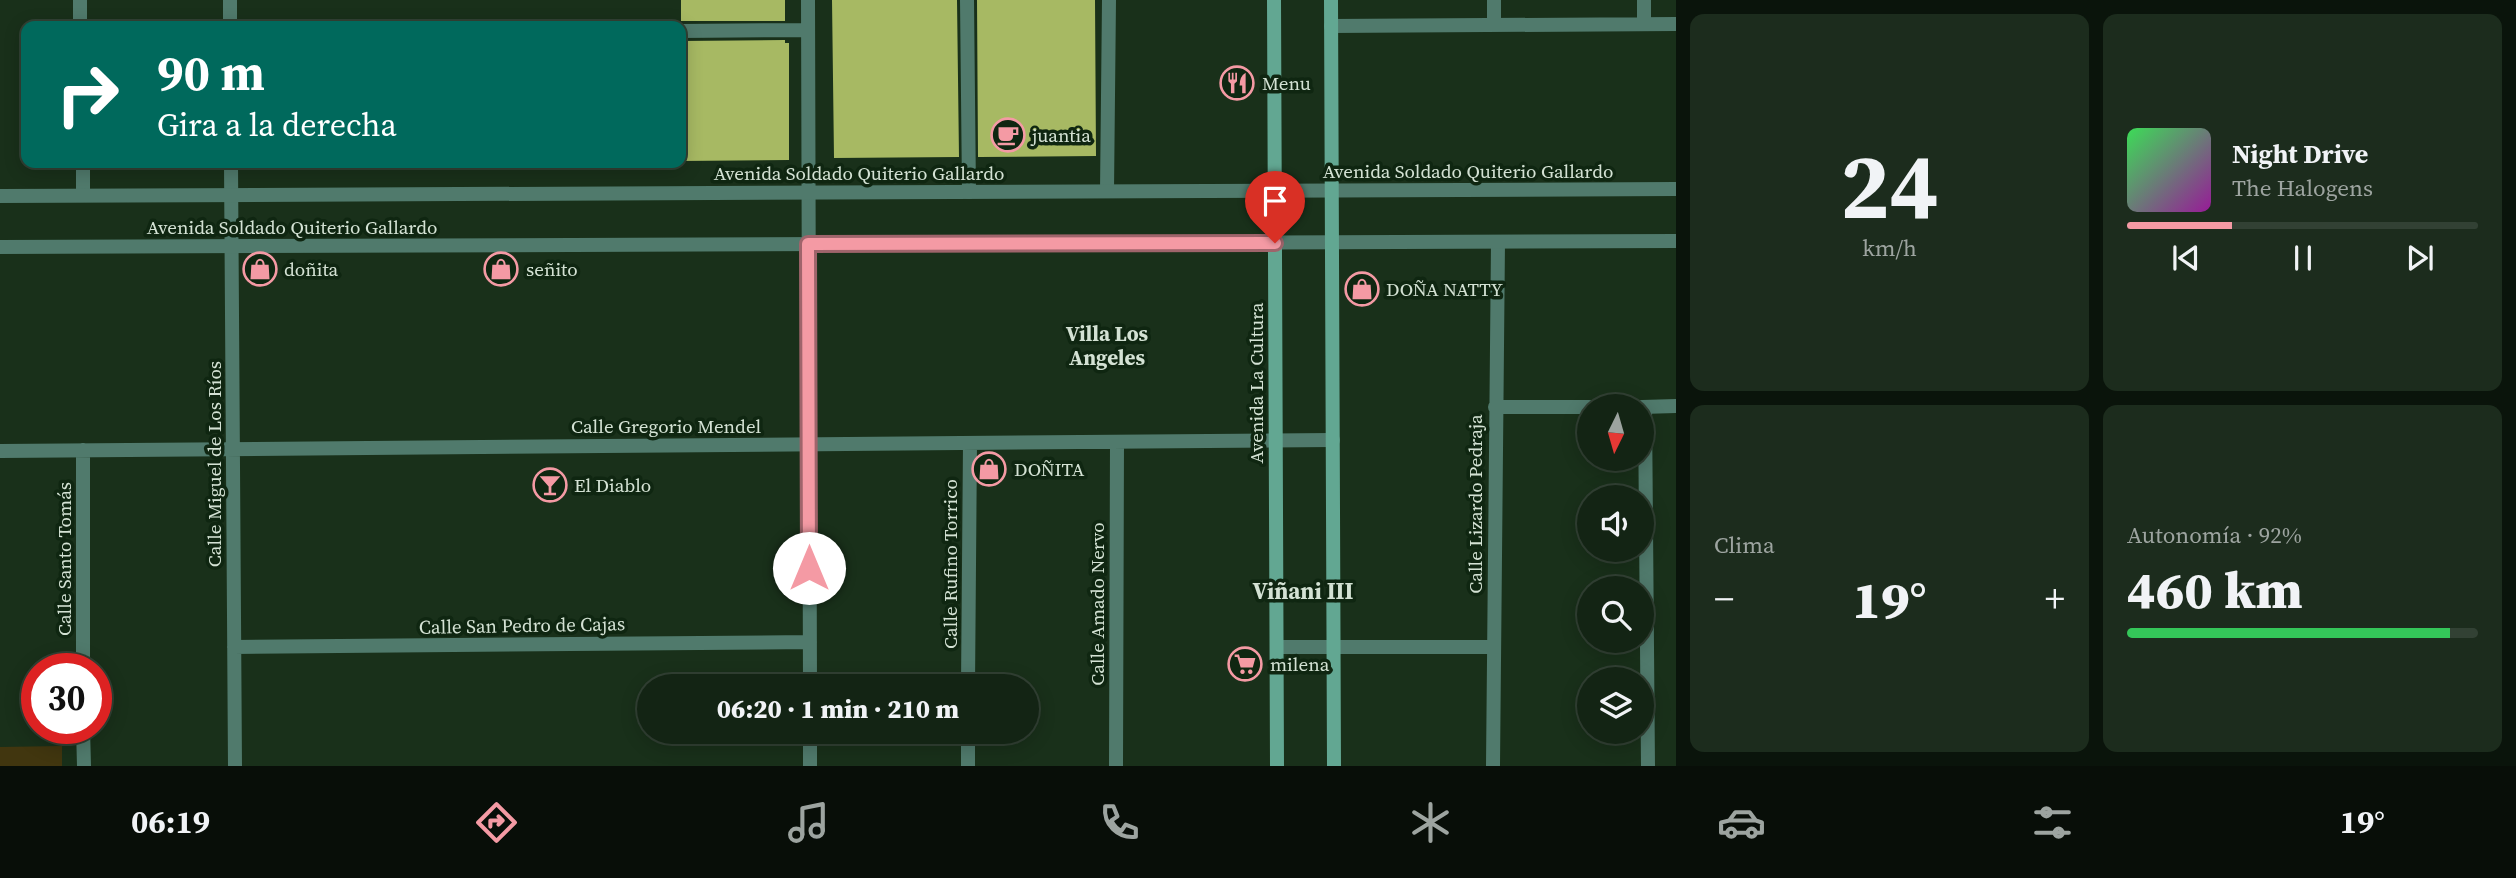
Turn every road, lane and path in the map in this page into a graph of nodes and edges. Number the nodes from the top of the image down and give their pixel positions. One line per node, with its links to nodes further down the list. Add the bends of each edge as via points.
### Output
1 (80, 0): 10 (street)
2 (230, 0): 11 (street)
3 (808, 0): 16 (street)
4 (967, 0): 24 (street)
5 (1109, 0): 22 (street)
6 (1274, 0): 23 (main road, Avenida La Cultura)
7 (1331, 0): 15 (main road)
8 (1494, 0): 12 (street)
9 (1644, 0): 13 (street)
10 (80, 21)
11 (230, 21)
12 (1494, 24): 13 (street); 15 (street)
13 (1644, 24): 14 (street)
14 (1676, 24)
15 (1331, 26): 21 (main road)
16 (808, 30): 17 (street); 25 (street)
17 (686, 31)
18 (83, 168): 28 (street)
19 (231, 168): 26 (street, Calle Miguel de Los Ríos)
20 (1676, 189): 21 (street, Avenida Soldado Quiterio Gallardo)
21 (1332, 190): 23 (street, Avenida Soldado Quiterio Gallardo); 32 (main road)
22 (1107, 191): 23 (street, Avenida Soldado Quiterio Gallardo); 24 (street, Avenida Soldado Quiterio Gallardo)
23 (1275, 191): 31 (main road, Avenida La Cultura)
24 (969, 192): 25 (street, Avenida Soldado Quiterio Gallardo)
25 (808, 193): 26 (street, Avenida Soldado Quiterio Gallardo); 33 (street)
26 (231, 194): 28 (street, Avenida Soldado Quiterio Gallardo); 34 (street, Calle Miguel de Los Ríos)
27 (0, 195): 28 (street, Avenida Soldado Quiterio Gallardo)
28 (83, 195)
29 (1676, 241): 30 (street, Avenida Soldado Quiterio Gallardo)
30 (1498, 242): 32 (street, Avenida Soldado Quiterio Gallardo); 37 (street, Calle Lizardo Pedraja)
31 (1275, 243): 32 (street, Avenida Soldado Quiterio Gallardo); 33 (street, Avenida Soldado Quiterio Gallardo); 40 (main road, Avenida La Cultura)
32 (1332, 243): 41 (main road)
33 (808, 244): 34 (street, Avenida Soldado Quiterio Gallardo); 44 (street)
34 (232, 246): 35 (street, Avenida Soldado Quiterio Gallardo); 45 (street, Calle Miguel de Los Ríos)
35 (0, 247)
36 (1676, 406): 39 (street)
37 (1495, 407): 38 (street); 53 (street, Calle Lizardo Pedraja)
38 (1577, 407)
39 (1654, 407)
40 (1276, 440): 41 (street, Calle Gregorio Mendel); 42 (street, Calle Gregorio Mendel); 51 (main road, Avenida La Cultura)
41 (1333, 440): 52 (main road)
42 (1117, 442): 43 (street, Calle Gregorio Mendel); 64 (street, Calle Amado Nervo)
43 (970, 443): 44 (street, Calle Gregorio Mendel); 56 (street, Calle Rufino Torrico)
44 (808, 444): 45 (street, Calle Gregorio Mendel); 49 (street)
45 (233, 449): 46 (street, Calle Gregorio Mendel); 50 (street, Calle Miguel de Los Ríos)
46 (83, 450): 47 (street, Calle Gregorio Mendel); 54 (street, Calle Santo Tomás)
47 (0, 451)
48 (1644, 471): 68 (street)
49 (810, 642): 50 (street, Calle San Pedro de Cajas); 55 (street)
50 (234, 647): 61 (street, Calle Miguel de Los Ríos)
51 (1277, 647): 52 (street); 65 (main road, Avenida La Cultura)
52 (1334, 647): 53 (street); 66 (main road)
53 (1493, 647): 67 (street, Calle Lizardo Pedraja)
54 (83, 653)
55 (810, 674)
56 (968, 674)
57 (83, 744): 60 (street)
58 (810, 744): 62 (street)
59 (968, 744): 63 (street)
60 (83, 766)
61 (235, 766)
62 (810, 766)
63 (968, 766)
64 (1115, 766)
65 (1277, 766)
66 (1335, 766)
67 (1493, 766)
68 (1648, 766)

